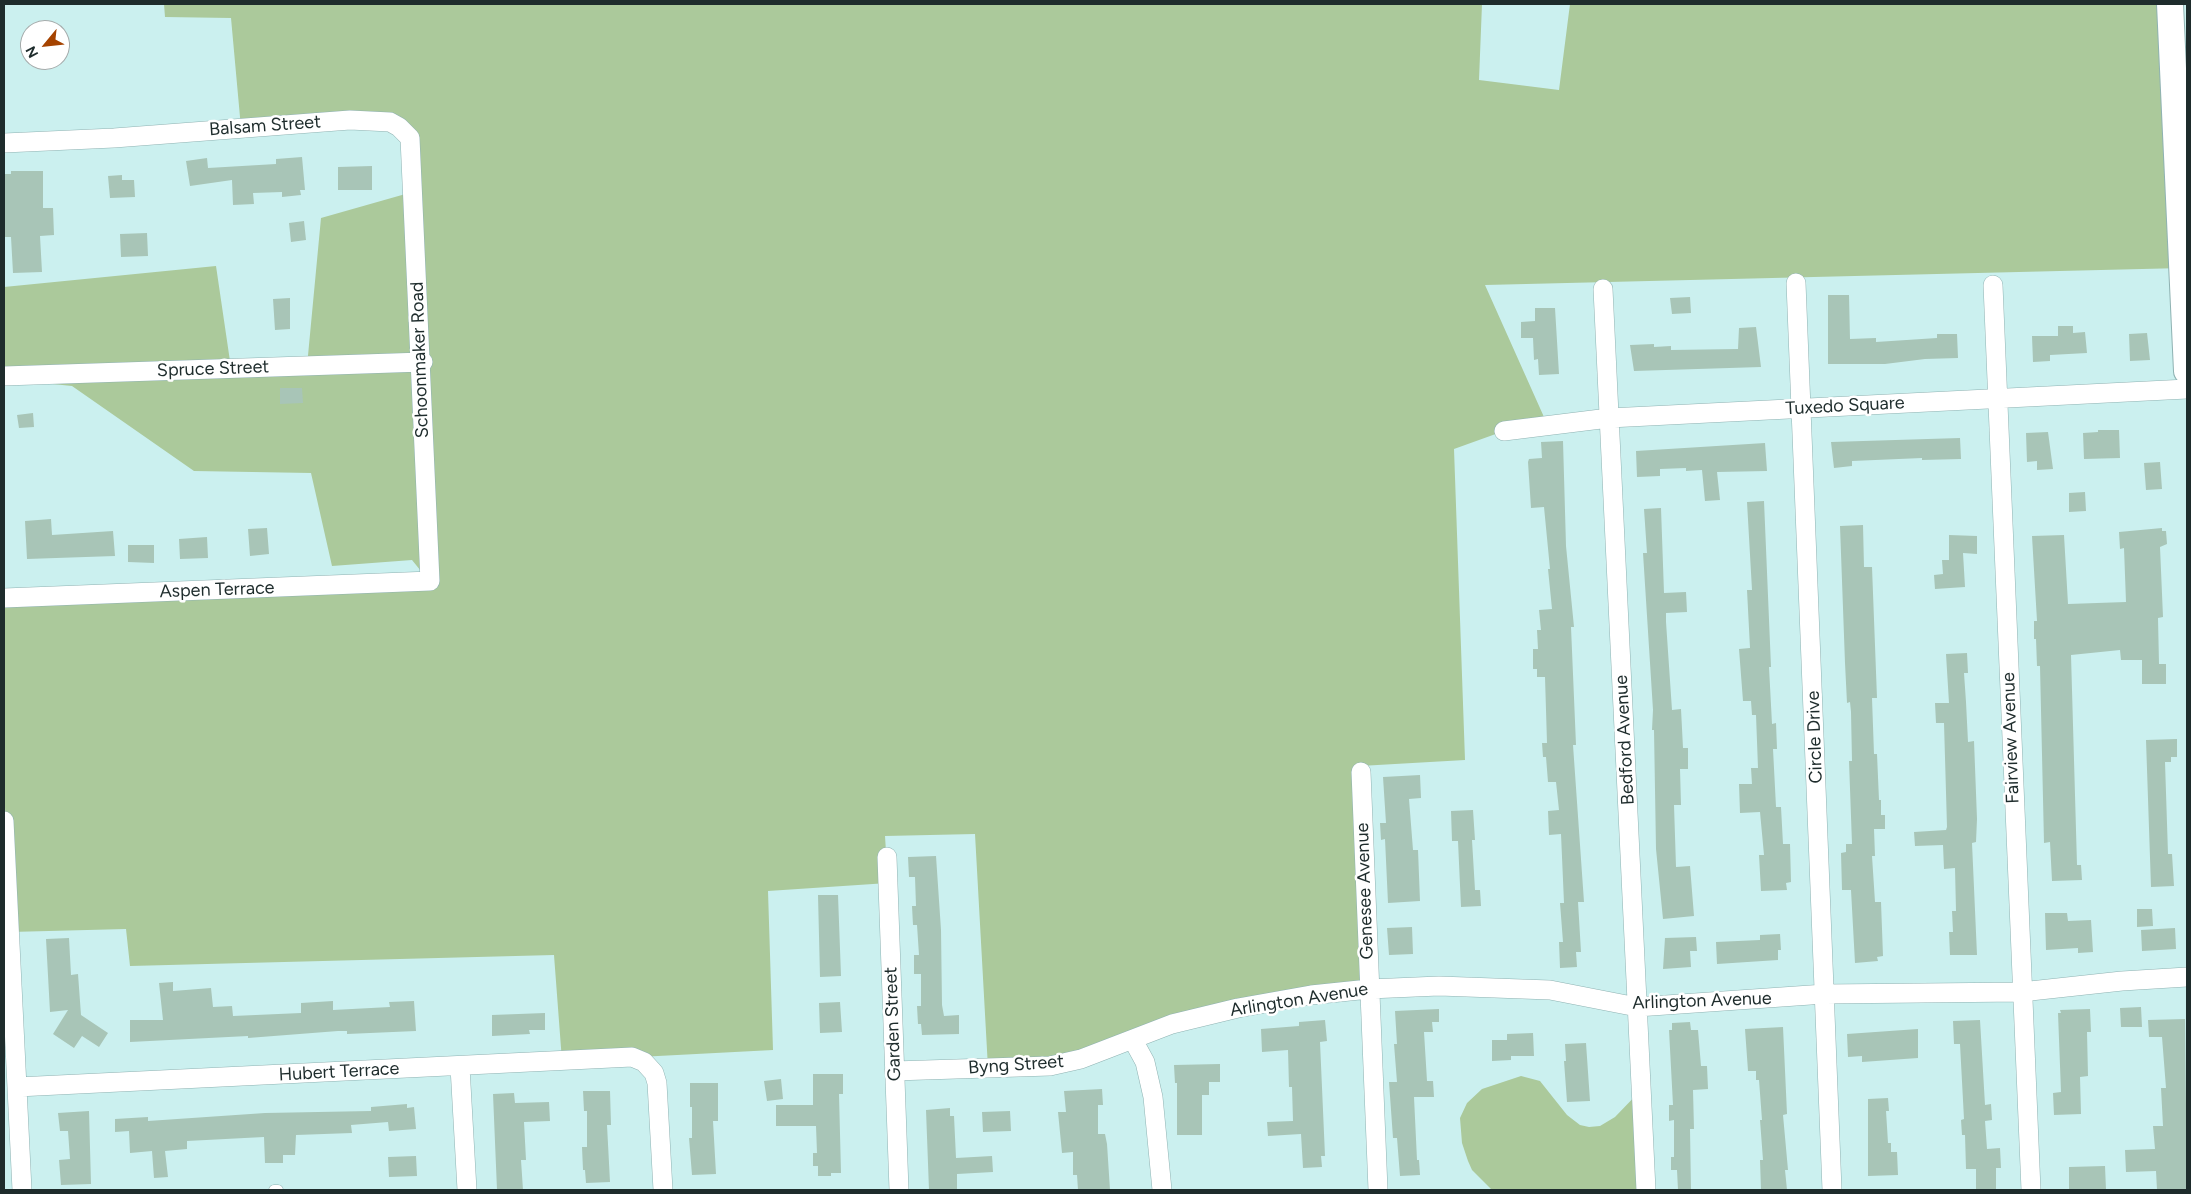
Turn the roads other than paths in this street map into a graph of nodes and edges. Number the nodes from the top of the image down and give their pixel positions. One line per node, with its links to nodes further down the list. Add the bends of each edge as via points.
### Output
1 (2170, 4): 4 (street)
2 (410, 138): 3 (street, Balsam Street, via 390,122 350,120); 8 (street, Schoonmaker Road)
3 (4, 143)
4 (2183, 191): 9 (street)
5 (1796, 283): 13 (street, Circle Drive)
6 (1993, 285): 12 (street, Fairview Avenue)
7 (1603, 289): 14 (street, Bedford Avenue)
8 (421, 362): 10 (street, Spruce Street); 16 (street, Schoonmaker Road)
9 (2187, 371)
10 (4, 376)
11 (2187, 389): 12 (street, Tuxedo Square)
12 (1997, 398): 13 (street, Tuxedo Square); 24 (street, Fairview Avenue)
13 (1802, 409): 14 (street, Tuxedo Square); 25 (street, Circle Drive)
14 (1609, 418): 15 (street, Tuxedo Square); 26 (street, Bedford Avenue)
15 (1504, 431)
16 (430, 581): 17 (street, Aspen Terrace)
17 (4, 598)
18 (1361, 772): 23 (street, Genesee Avenue)
19 (4, 821): 22 (street)
20 (887, 857): 29 (street, Garden Street)
21 (2187, 978): 24 (street, Arlington Avenue)
22 (8, 983): 30 (street)
23 (1369, 989): 26 (street, Arlington Avenue, via 1439,986 1550,990); 27 (street, Arlington Avenue, via 1310,995 1238,1008 1172,1024); 39 (street, Genesee Avenue)
24 (2021, 992): 25 (street, Arlington Avenue); 42 (street, Fairview Avenue)
25 (1825, 994): 26 (street, Arlington Avenue); 41 (street, Circle Drive)
26 (1638, 1007): 40 (street, Bedford Avenue)
27 (1133, 1040): 29 (street, Byng Street, via 1081,1059 1050,1066); 38 (street, via 1145,1062 1153,1097)
28 (460, 1067): 30 (street, Hubert Terrace); 35 (street); 36 (street, Hubert Terrace, via 632,1058 644,1062 654,1073 657,1083)
29 (894, 1071): 37 (street, Garden Street)
30 (17, 1087): 31 (street)
31 (12, 1170): 32 (street)
32 (22, 1190)
33 (274, 1190): 34 (lane)
34 (278, 1190)
35 (468, 1190)
36 (663, 1190)
37 (899, 1190)
38 (1162, 1190)
39 (1378, 1190)
40 (1646, 1190)
41 (1832, 1190)
42 (2031, 1190)

